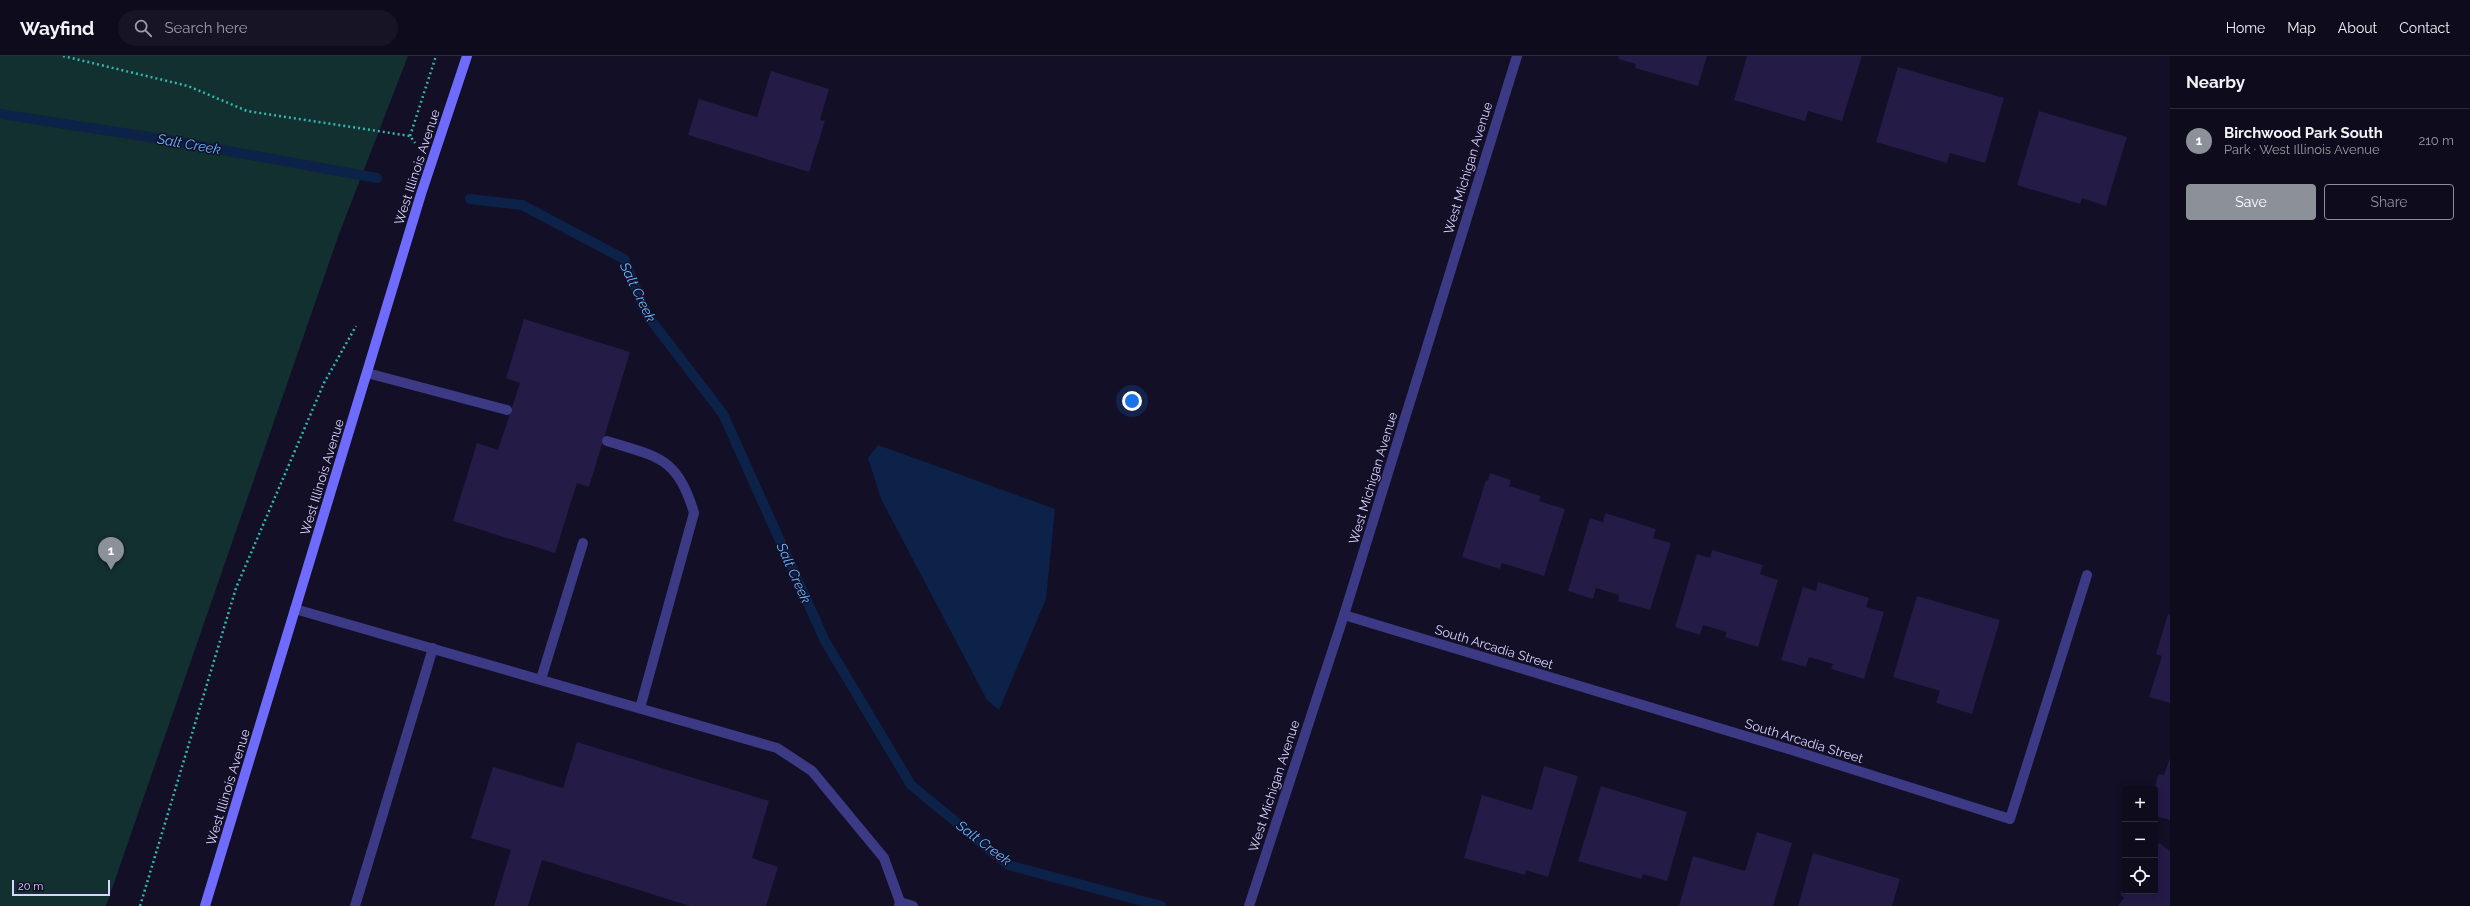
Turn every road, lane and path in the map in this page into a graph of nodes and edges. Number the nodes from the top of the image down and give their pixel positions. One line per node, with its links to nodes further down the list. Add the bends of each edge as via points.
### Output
1 (63, 56): 5 (path, via 188,86 247,111)
2 (436, 56): 5 (path)
3 (466, 56): 8 (main road, West Illinois Avenue)
4 (1517, 56): 14 (street, West Michigan Avenue)
5 (410, 136): 6 (path)
6 (416, 145)
7 (359, 321): 19 (path, via 324,383 236,588)
8 (366, 373): 9 (street); 13 (main road, West Illinois Avenue)
9 (507, 410)
10 (607, 441): 17 (street, via 651,455 669,464 686,487 694,513)
11 (583, 544): 16 (street)
12 (2087, 575): 14 (street, South Arcadia Street, via 2010,819 1795,751)
13 (295, 608): 15 (street); 20 (main road, West Illinois Avenue)
14 (1344, 615): 23 (street, West Michigan Avenue)
15 (433, 648): 16 (street); 21 (street)
16 (541, 679): 17 (street)
17 (640, 708): 18 (street, via 777,748 812,771 884,858)
18 (899, 904): 22 (street)
19 (140, 906)
20 (205, 906)
21 (355, 906)
22 (913, 906)
23 (1249, 906)

